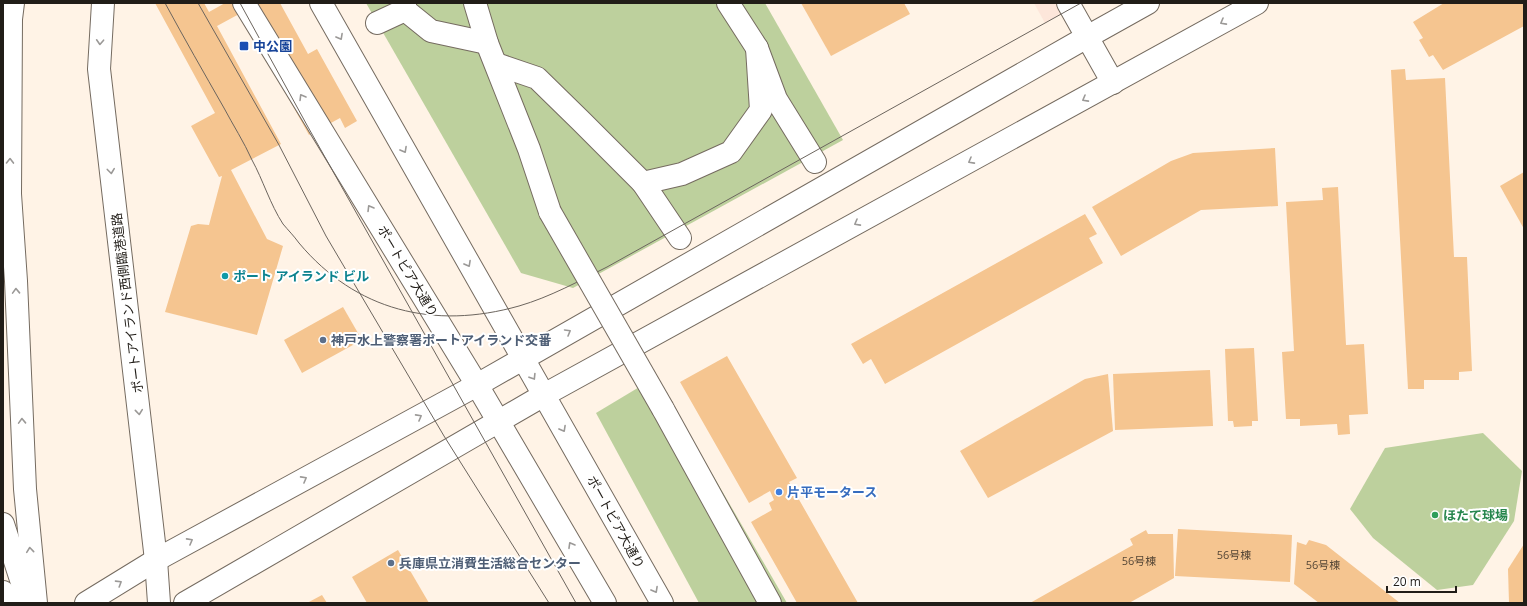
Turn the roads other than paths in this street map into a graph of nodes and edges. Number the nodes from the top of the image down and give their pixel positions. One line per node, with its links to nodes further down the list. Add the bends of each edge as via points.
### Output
1 (13, 3): 29 (street, one-way to 1, via 25,489 10,194)
2 (103, 3): 25 (street, ポートアイランド西側臨港道路, one-way to 25, via 99,69)
3 (244, 3): 21 (street, ポートピア大通り, one-way to 3)
4 (321, 3): 20 (street, ポートピア大通り, one-way to 20)
5 (474, 3): 13 (street)
6 (728, 3): 14 (street)
7 (1068, 3): 12 (street)
8 (1148, 3): 12 (street)
9 (1257, 3): 16 (street, one-way to 16)
10 (405, 7): 11 (street); 13 (street, via 431,31)
11 (377, 23)
12 (1087, 37): 16 (street); 20 (street, one-way to 12)
13 (488, 43): 15 (street)
14 (758, 48): 17 (street, via 776,99); 18 (street, via 761,110 731,152 682,174)
15 (496, 64): 18 (street, via 537,78); 35 (street, bridge, via 550,212)
16 (1113, 83): 22 (street, one-way to 22)
17 (816, 162)
18 (642, 183): 19 (street)
19 (680, 238)
20 (522, 359): 21 (street); 22 (street, ポートピア大通り, one-way to 22)
21 (478, 385): 23 (street, ポートピア大通り); 25 (street, one-way to 21)
22 (544, 395): 23 (street); 34 (street, ポートピア大通り, one-way to 34)
23 (499, 421): 32 (street); 33 (street, ポートピア大通り, one-way to 23)
24 (3, 524): 28 (street)
25 (156, 560): 30 (street, one-way to 25); 31 (street, ポートアイランド西側臨港道路)
26 (3, 592): 27 (street)
27 (12, 603)
28 (29, 603)
29 (36, 603)
30 (86, 603)
31 (159, 603)
32 (185, 603)
33 (605, 603)
34 (662, 603)
35 (770, 603)

